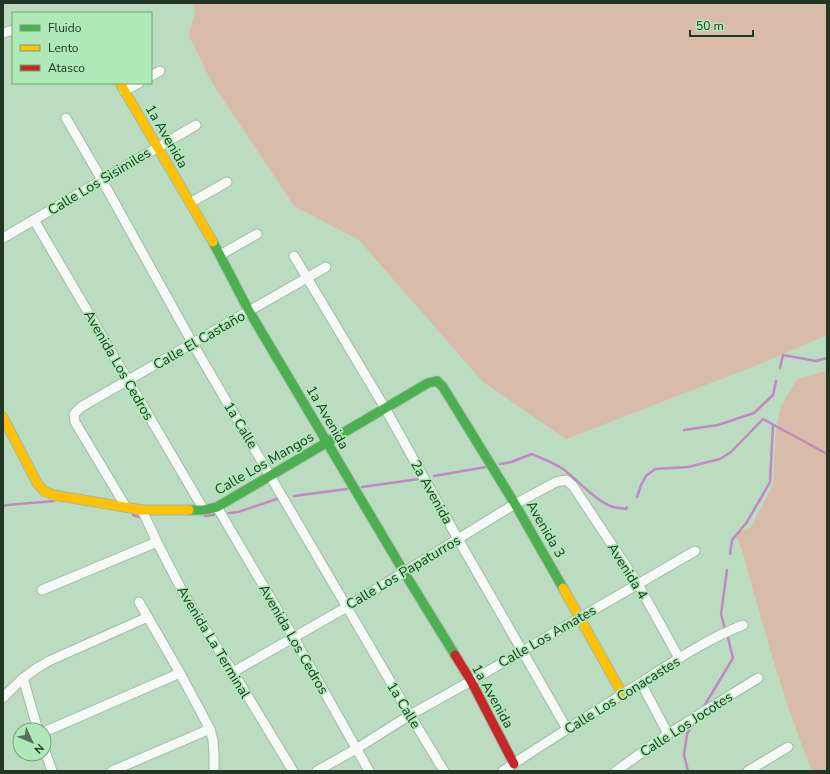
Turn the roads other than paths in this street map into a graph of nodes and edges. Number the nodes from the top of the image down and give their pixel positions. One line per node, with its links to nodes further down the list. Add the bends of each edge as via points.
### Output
1 (160, 71): 2 (street)
2 (152, 75)
3 (135, 84): 4 (street)
4 (122, 87): 7 (street, 1a Avenida)
5 (66, 118): 8 (street, 1a Calle)
6 (196, 125): 7 (street, Calle Los Sisimiles)
7 (157, 147): 8 (street, Calle Los Sisimiles); 10 (street, 1a Avenida)
8 (102, 180): 11 (street, Calle Los Sisimiles); 19 (street, 1a Calle)
9 (226, 182): 10 (street)
10 (190, 203): 14 (street, 1a Avenida)
11 (34, 220): 13 (street, Calle Los Sisimiles); 20 (street, Avenida Los Cedros)
12 (257, 234): 14 (street)
13 (3, 238)
14 (220, 255): 18 (street, 1a Avenida)
15 (294, 256): 17 (street, 2a Avenida)
16 (326, 267): 17 (street, Calle El Castaño)
17 (307, 278): 18 (street, Calle El Castaño); 22 (street, 2a Avenida)
18 (249, 311): 19 (street, Calle El Castaño); 24 (street, 1a Avenida)
19 (193, 344): 20 (street, Calle El Castaño); 25 (street, 1a Calle)
20 (129, 381): 28 (street, Calle El Castaño, via 81,407 74,414 74,422); 31 (street, Avenida Los Cedros)
21 (437, 382): 22 (street, Calle Los Mangos, via 428,383); 27 (street, Avenida 3, via 443,387)
22 (385, 408): 24 (street, Calle Los Mangos); 32 (street, 2a Avenida)
23 (3, 417): 28 (street, Calle Los Mangos, via 37,483 44,491 54,496)
24 (327, 442): 25 (street, Calle Los Mangos); 35 (street, 1a Avenida)
25 (271, 476): 29 (street, Calle Los Mangos); 39 (street, 1a Calle)
26 (573, 486): 27 (street, Calle Los Papaturros, via 566,480 556,482); 36 (street, Avenida 4)
27 (515, 504): 32 (street, Calle Los Papaturros); 41 (street, Avenida 3)
28 (126, 507): 30 (street, Calle Los Mangos)
29 (217, 507): 31 (street, Calle Los Mangos); 43 (street, Avenida Los Cedros)
30 (142, 510): 31 (street, Calle Los Mangos); 33 (street, Avenida La Terminal)
31 (204, 510)
32 (458, 539): 35 (street, Calle Los Papaturros); 44 (street, 2a Avenida)
33 (157, 542): 37 (street); 46 (street, Avenida La Terminal, via 196,613)
34 (695, 551): 36 (street, Calle Los Amates)
35 (404, 572): 39 (street, Calle Los Papaturros); 50 (street, 1a Avenida)
36 (638, 584): 41 (street, Calle Los Amates); 45 (street, Avenida 4)
37 (42, 590)
38 (139, 602): 40 (street)
39 (347, 607): 43 (street, Calle Los Papaturros); 54 (street, 1a Calle)
40 (148, 617): 47 (street); 48 (street, via 49,661)
41 (580, 617): 44 (street, Calle Los Amates); 52 (street, Avenida 3)
42 (743, 625): 45 (street, Calle Los Conacastes, via 721,634)
43 (294, 638): 46 (street, Calle Los Papaturros); 61 (street, Avenida Los Cedros)
44 (522, 651): 50 (street, Calle Los Amates); 58 (street, 2a Avenida)
45 (679, 658): 51 (street, Calle Los Conacastes)
46 (233, 672): 65 (street, Avenida La Terminal)
47 (180, 673): 56 (street); 57 (street)
48 (23, 678): 53 (street); 55 (street)
49 (758, 678): 59 (street, Calle Los Jocotes)
50 (471, 682): 54 (street, Calle Los Amates); 62 (street, 1a Avenida)
51 (642, 683): 52 (street, Calle Los Conacastes); 59 (street)
52 (623, 694): 58 (street, Calle Los Conacastes)
53 (3, 698)
54 (410, 716): 61 (street, Calle Los Amates); 68 (street, 1a Calle)
55 (36, 722)
56 (52, 729)
57 (210, 729): 63 (street); 64 (street)
58 (567, 729): 62 (street, Calle Los Conacastes)
59 (668, 734): 70 (street, Calle Los Jocotes)
60 (788, 747): 71 (street)
61 (356, 749): 66 (street, Calle Los Amates); 67 (street, Avenida Los Cedros)
62 (514, 764): 69 (street, Calle Los Conacastes)
63 (112, 771)
64 (214, 771)
65 (293, 771)
66 (317, 771)
67 (369, 771)
68 (444, 771)
69 (503, 771)
70 (616, 771)
71 (748, 771)

